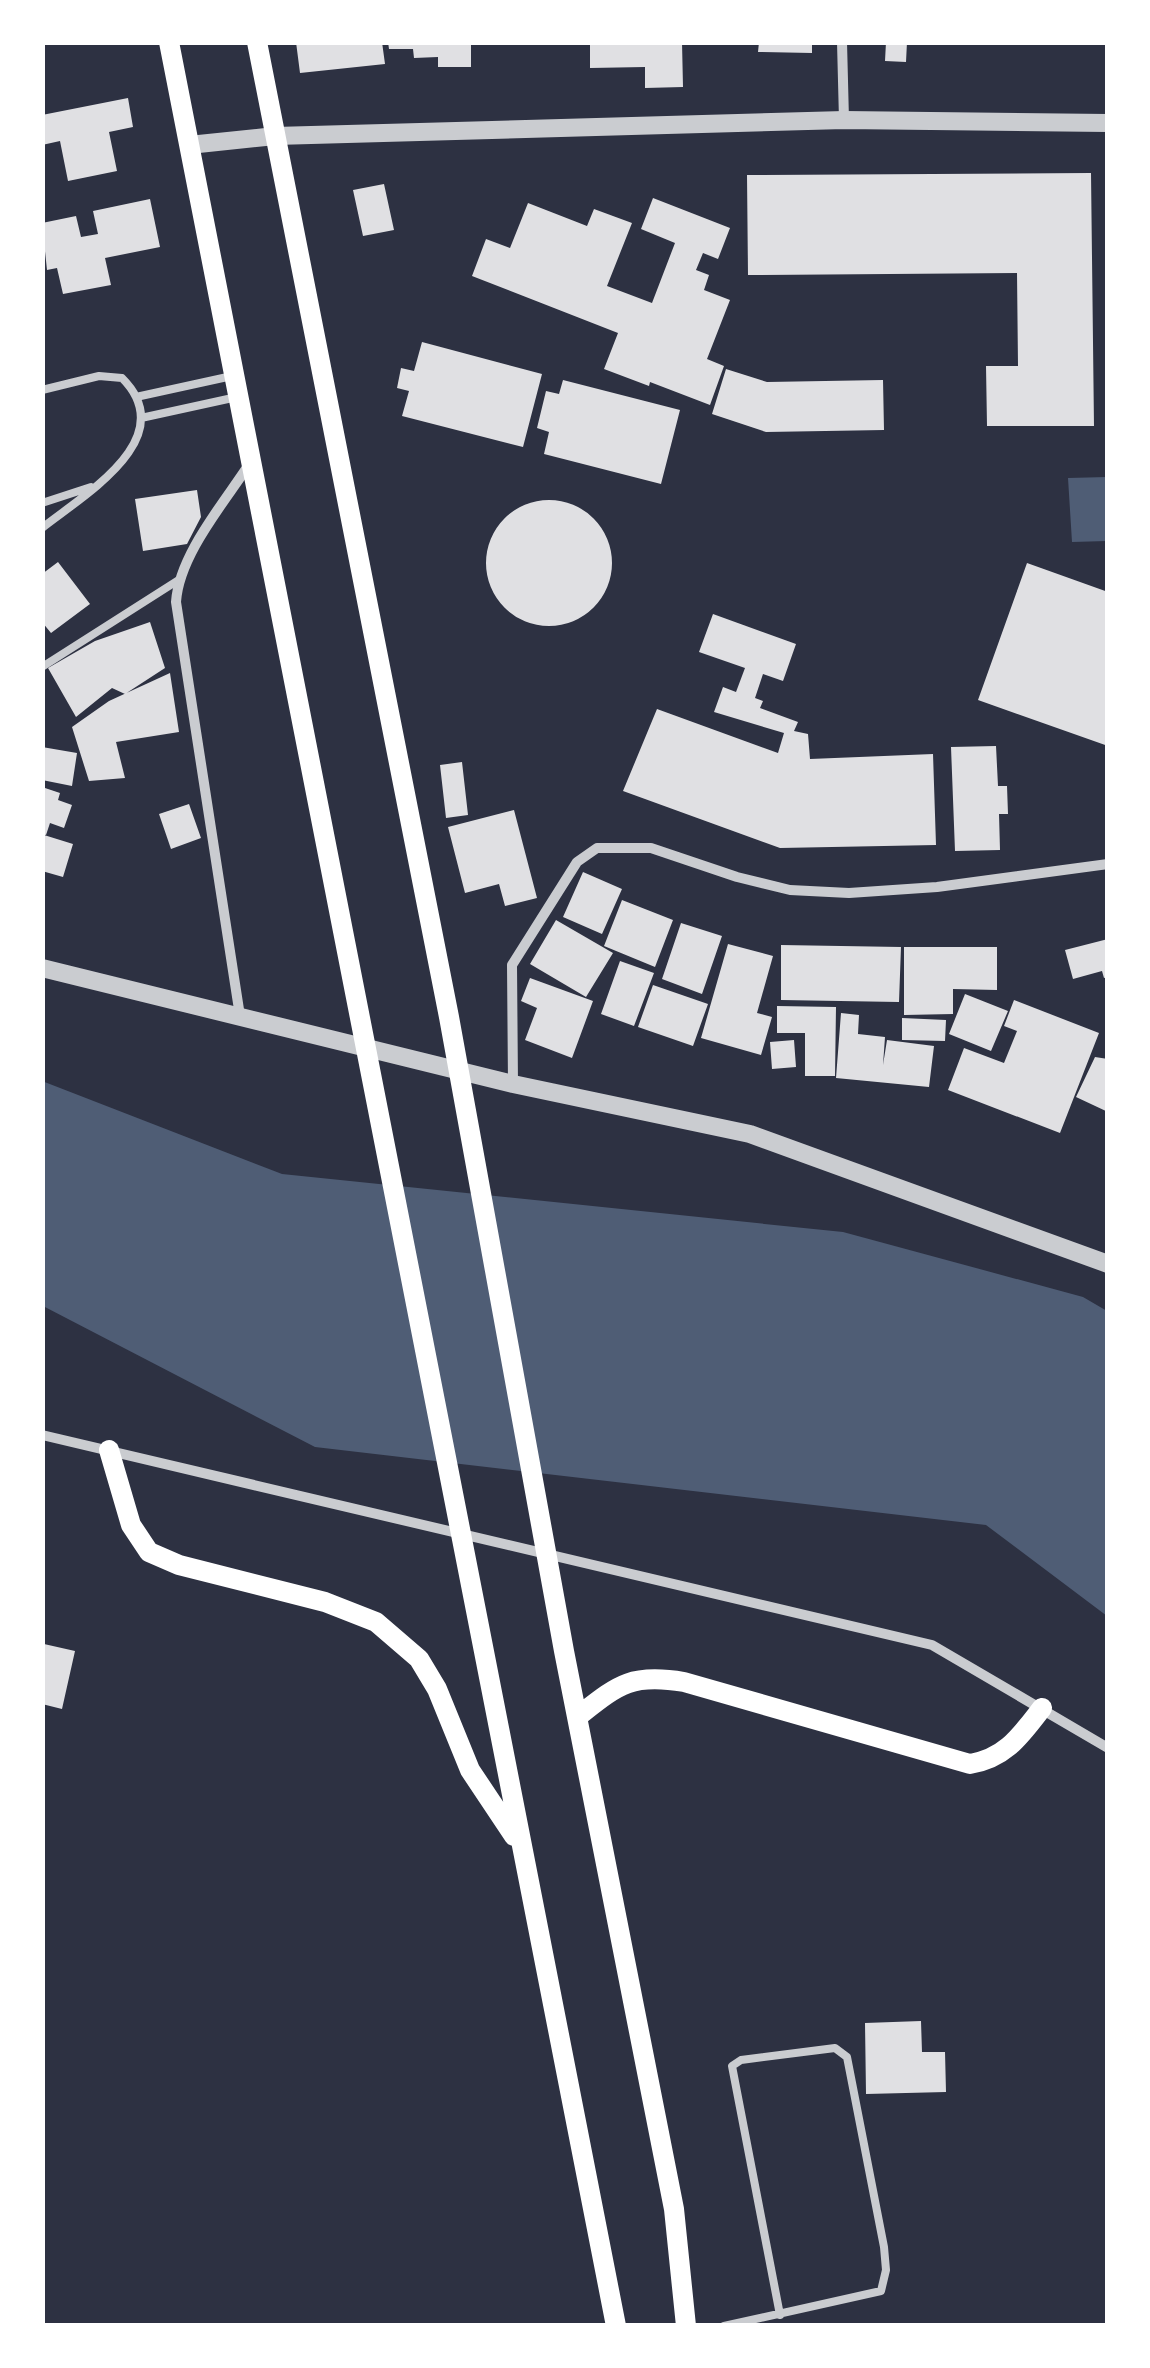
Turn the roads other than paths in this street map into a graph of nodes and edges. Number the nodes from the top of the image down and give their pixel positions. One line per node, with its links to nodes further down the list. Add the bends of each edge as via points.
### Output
1 (170, 42): 7 (main road)
2 (257, 42): 6 (main road)
3 (842, 42): 4 (street)
4 (844, 120): 5 (street); 6 (street)
5 (1108, 124)
6 (276, 136): 7 (street); 26 (main road, via 449,1017)
7 (189, 145): 8 (main road)
8 (235, 386): 10 (lane); 11 (lane); 12 (main road)
9 (42, 390): 10 (lane, via 99,376 122,378)
10 (136, 397): 11 (lane)
11 (141, 418): 13 (lane, via 135,446)
12 (250, 463): 16 (street); 28 (main road)
13 (95, 486): 14 (lane); 15 (lane)
14 (42, 503)
15 (42, 528)
16 (177, 581): 17 (lane); 20 (street)
17 (42, 667)
18 (1108, 864): 21 (street, via 849,893 772,886 651,848 597,848 578,862 512,965)
19 (42, 968): 20 (street)
20 (240, 1016): 21 (street)
21 (513, 1084): 22 (street, via 750,1134)
22 (1108, 1264)
23 (42, 1434): 24 (street)
24 (109, 1450): 25 (street, via 932,1646); 28 (main road, via 131,1525 149,1552 376,1622 419,1659 470,1770)
25 (1042, 1708): 26 (main road, via 1010,1748 970,1764 657,1678 617,1686); 27 (street)
26 (577, 1718): 31 (main road, via 674,2209)
27 (1108, 1748)
28 (522, 1847): 30 (main road)
29 (780, 2315): 29 (lane, via 880,2291 886,2270 848,2057 834,2048 732,2066); 32 (lane)
30 (616, 2326)
31 (686, 2326)
32 (724, 2326)

